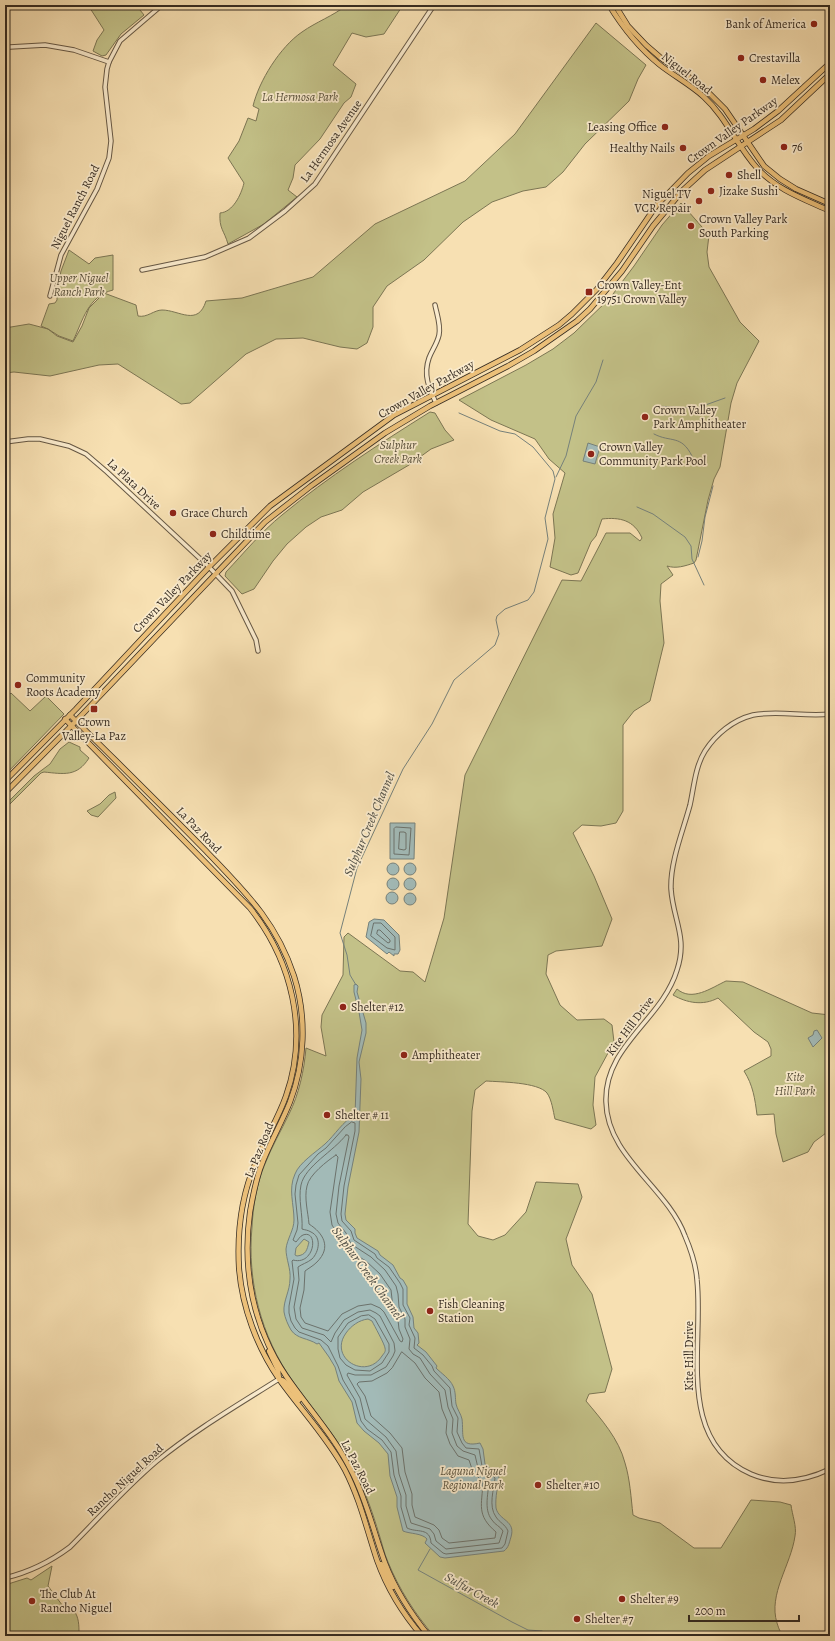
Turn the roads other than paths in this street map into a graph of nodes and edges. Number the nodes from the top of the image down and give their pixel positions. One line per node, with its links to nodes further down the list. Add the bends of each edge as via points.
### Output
1 (162, 5): 6 (street, Niguel Ranch Road, via 120,41)
2 (434, 5): 20 (street, La Hermosa Avenue, via 315,184 286,211 249,238 205,257)
3 (609, 5): 10 (main road, Niguel Road, via 634,41)
4 (615, 5): 8 (main road, Niguel Road, via 635,34)
5 (5, 48): 6 (street, via 45,45 74,50)
6 (109, 62): 21 (street, Niguel Ranch Road, via 105,87 111,141 109,158 97,189 61,255)
7 (830, 64): 11 (main road, Crown Valley Parkway, via 786,105)
8 (680, 70): 10 (main road); 11 (main road, Niguel Road, via 712,95)
9 (830, 74): 13 (main road, Crown Valley Parkway, via 792,111)
10 (676, 76): 12 (main road, Niguel Road, via 717,110)
11 (743, 136): 12 (main road, Crown Valley Parkway); 13 (main road, Niguel Road)
12 (736, 140): 14 (main road, Niguel Road); 23 (main road, Crown Valley Parkway, via 703,161 656,206 601,284 572,314 532,343)
13 (747, 142): 14 (main road, Crown Valley Parkway); 15 (main road, Niguel Road, via 764,166 780,179)
14 (741, 146): 16 (main road, Niguel Road, via 757,168 774,183); 24 (main road, Crown Valley Parkway, via 705,170 682,191 653,226 622,271 577,321 547,344)
15 (823, 200): 16 (main road); 17 (main road, Niguel Road); 18 (main road)
16 (811, 202): 19 (main road, Niguel Road)
17 (830, 204)
18 (830, 208)
19 (830, 211)
20 (142, 270)
21 (50, 296)
22 (435, 305): 23 (street, via 439,335 426,371)
23 (432, 394): 24 (street); 26 (main road, Crown Valley Parkway, via 405,408 376,428 270,506)
24 (436, 403): 27 (main road, Crown Valley Parkway, via 385,433 277,511)
25 (5, 442): 26 (street, La Plata Drive, via 40,439 69,446 86,454)
26 (209, 567): 27 (street, La Plata Drive); 30 (main road, Crown Valley Parkway)
27 (215, 573): 28 (street, La Plata Drive, via 232,591 256,640); 32 (main road, Crown Valley Parkway)
28 (258, 651)
29 (830, 714): 41 (street, Kite Hill Drive, via 752,715 727,727 704,754 699,765 671,879 681,939 678,969 669,990 616,1058 610,1072 606,1111 616,1140 674,1213 691,1251 698,1279 699,1399 703,1421 715,1446 739,1468 768,1479 787,1481 810,1478)
30 (70, 715): 31 (main road, Crown Valley Parkway); 32 (main road, La Paz Road)
31 (65, 719): 33 (main road, La Paz Road); 34 (main road, Crown Valley Parkway)
32 (76, 721): 33 (main road, Crown Valley Parkway); 37 (main road, La Paz Road, via 254,901 278,936)
33 (71, 726): 35 (main road, Crown Valley Parkway); 36 (main road, La Paz Road, via 250,908 271,938)
34 (5, 781)
35 (5, 793)
36 (291, 989): 37 (main road); 39 (main road, La Paz Road, via 296,1035 293,1070 282,1106 248,1182 239,1240 240,1282 247,1311 257,1338)
37 (298, 991): 38 (main road, La Paz Road, via 302,1030 299,1069 289,1103 258,1174 248,1235 250,1290)
38 (270, 1349): 39 (main road); 40 (main road, La Paz Road, via 284,1374)
39 (279, 1379): 40 (main road, via 286,1383 309,1412); 43 (main road, La Paz Road, via 324,1437 344,1470 362,1509); 44 (street, Rancho Niguel Road, via 195,1432 159,1460 60,1555 35,1569)
40 (312, 1412): 42 (main road, La Paz Road, via 332,1438 351,1470)
41 (830, 1469)
42 (374, 1529): 43 (main road, via 372,1533); 45 (main road, La Paz Road)
43 (378, 1562): 45 (main road, via 382,1564 395,1592); 46 (main road, La Paz Road, via 396,1600)
44 (5, 1578)
45 (400, 1594): 47 (main road, La Paz Road)
46 (422, 1636)
47 (429, 1636)

